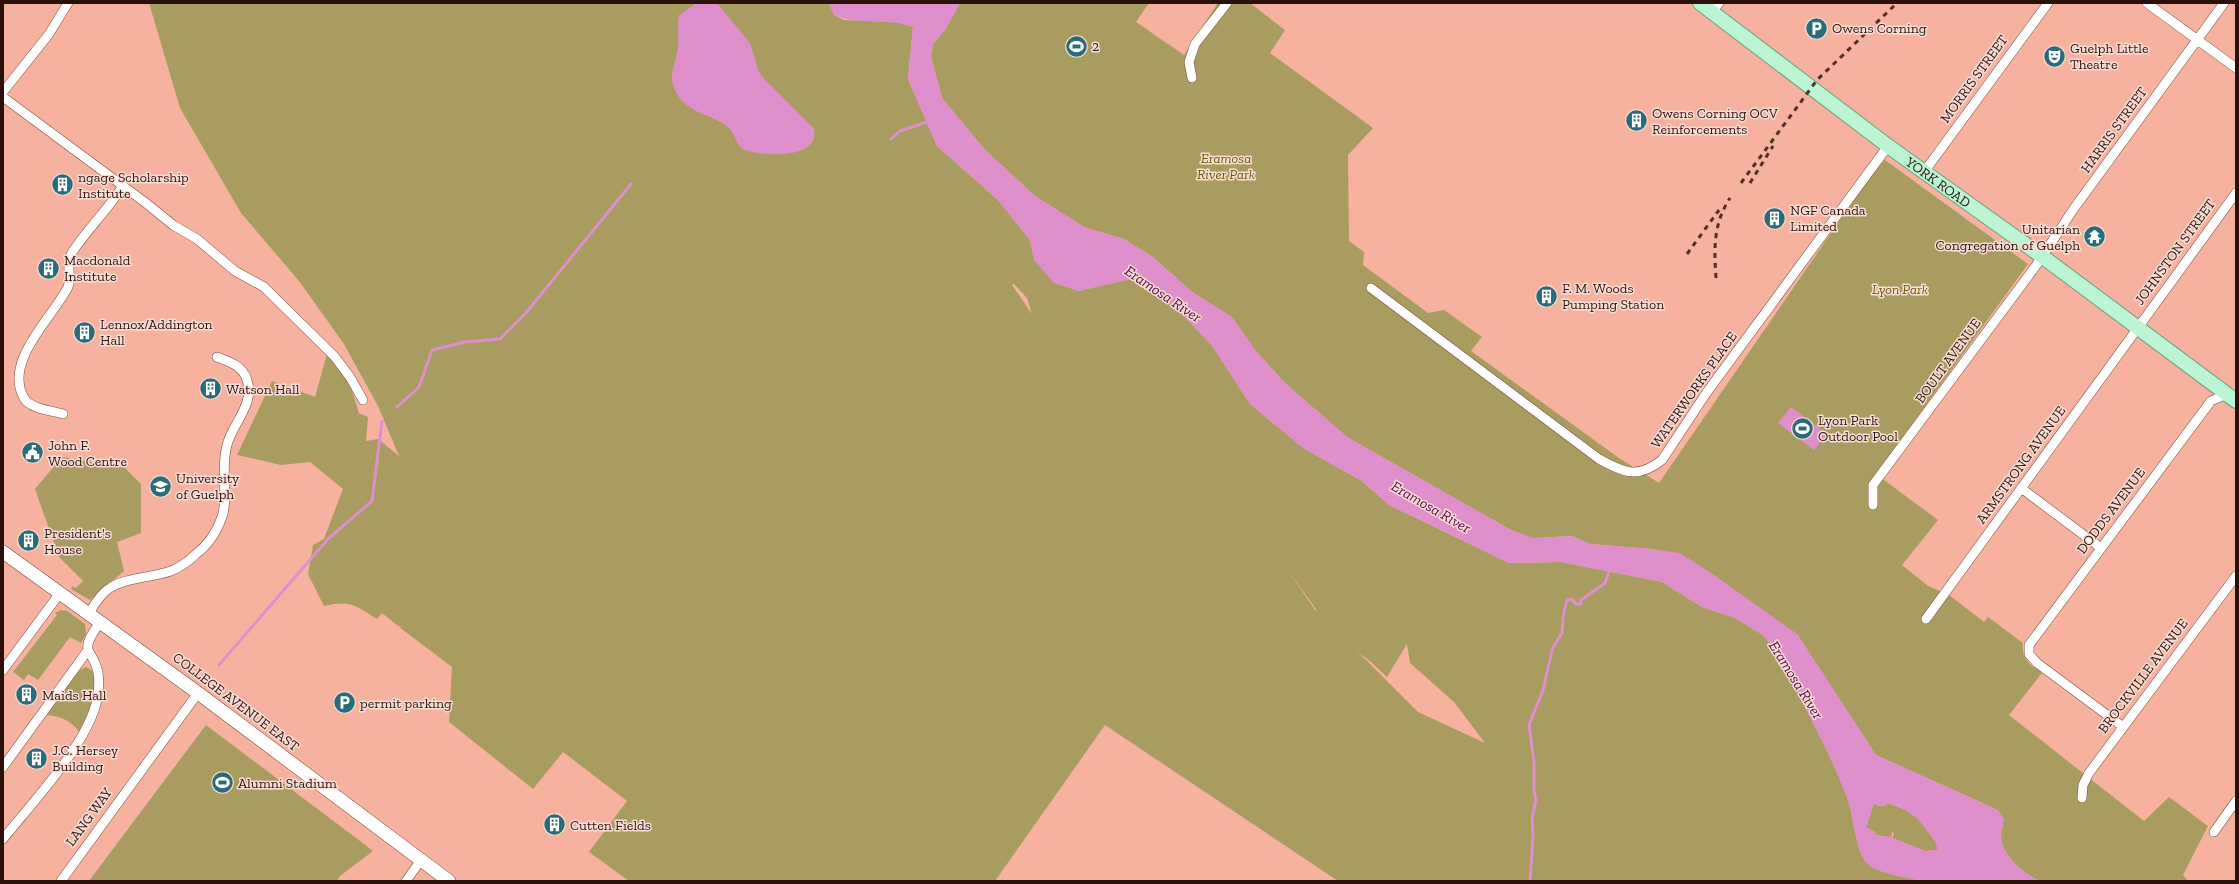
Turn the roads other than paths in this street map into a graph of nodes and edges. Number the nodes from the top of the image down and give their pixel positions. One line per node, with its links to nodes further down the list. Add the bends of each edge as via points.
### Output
1 (68, 3): 11 (street, via 49,34)
2 (1227, 3): 10 (street, via 1195,44 1190,62)
3 (1700, 3): 7 (main road, YORK ROAD)
4 (2048, 3): 14 (street, MORRIS STREET)
5 (2147, 3): 8 (street)
6 (2224, 3): 8 (street, HARRIS STREET)
7 (1715, 7): 13 (main road, YORK ROAD)
8 (2197, 40): 9 (street); 17 (street, HARRIS STREET, via 2075,207)
9 (2236, 68)
10 (1192, 78)
11 (3, 92)
12 (3, 97): 15 (street)
13 (1888, 146): 14 (main road, YORK ROAD); 18 (street, WATERWORKS PLACE, via 1707,392 1662,460 1639,473 1617,469 1599,459)
14 (1924, 172): 17 (main road, YORK ROAD)
15 (123, 186): 22 (street, via 173,226 197,239 235,271 264,288 335,357); 23 (street, via 73,251 67,267 69,285 37,332 20,372 21,391 25,400 30,404)
16 (2236, 194): 19 (street, JOHNSTON STREET)
17 (2043, 257): 19 (main road, YORK ROAD); 25 (street, BOULT AVENUE, via 1873,485)
18 (1371, 288)
19 (2138, 328): 21 (main road, YORK ROAD); 24 (street, ARMSTRONG AVENUE)
20 (218, 357): 30 (street, via 236,365 244,372 249,389 247,405 226,449 223,472 224,508 215,531 204,547 182,565 171,571 113,586 102,595)
21 (2233, 395): 26 (street, DODDS AVENUE, via 2211,401)
22 (363, 400)
23 (63, 414)
24 (2021, 488): 26 (street); 31 (street, ARMSTRONG AVENUE)
25 (1873, 506)
26 (2101, 548): 36 (street, DODDS AVENUE, via 2029,645 2029,654 2037,663)
27 (3, 552): 29 (main road, COLLEGE AVENUE EAST)
28 (2236, 576): 36 (street, BROCKVILLE AVENUE)
29 (60, 593): 30 (main road, COLLEGE AVENUE EAST); 34 (street)
30 (88, 614): 32 (main road, COLLEGE AVENUE EAST)
31 (1926, 619)
32 (100, 622): 33 (street, via 89,641); 35 (main road, COLLEGE AVENUE EAST)
33 (88, 650): 37 (street); 41 (street, via 96,666 99,680 96,703 87,729 47,785)
34 (3, 670)
35 (198, 693): 42 (main road, COLLEGE AVENUE EAST); 43 (street, LANG WAY)
36 (2122, 726): 38 (street, BROCKVILLE AVENUE, via 2089,773 2083,785)
37 (3, 767)
38 (2082, 798)
39 (2236, 801): 40 (street)
40 (2214, 832)
41 (3, 839)
42 (421, 860): 44 (street); 45 (main road, COLLEGE AVENUE EAST)
43 (61, 881)
44 (406, 881)
45 (449, 881)

